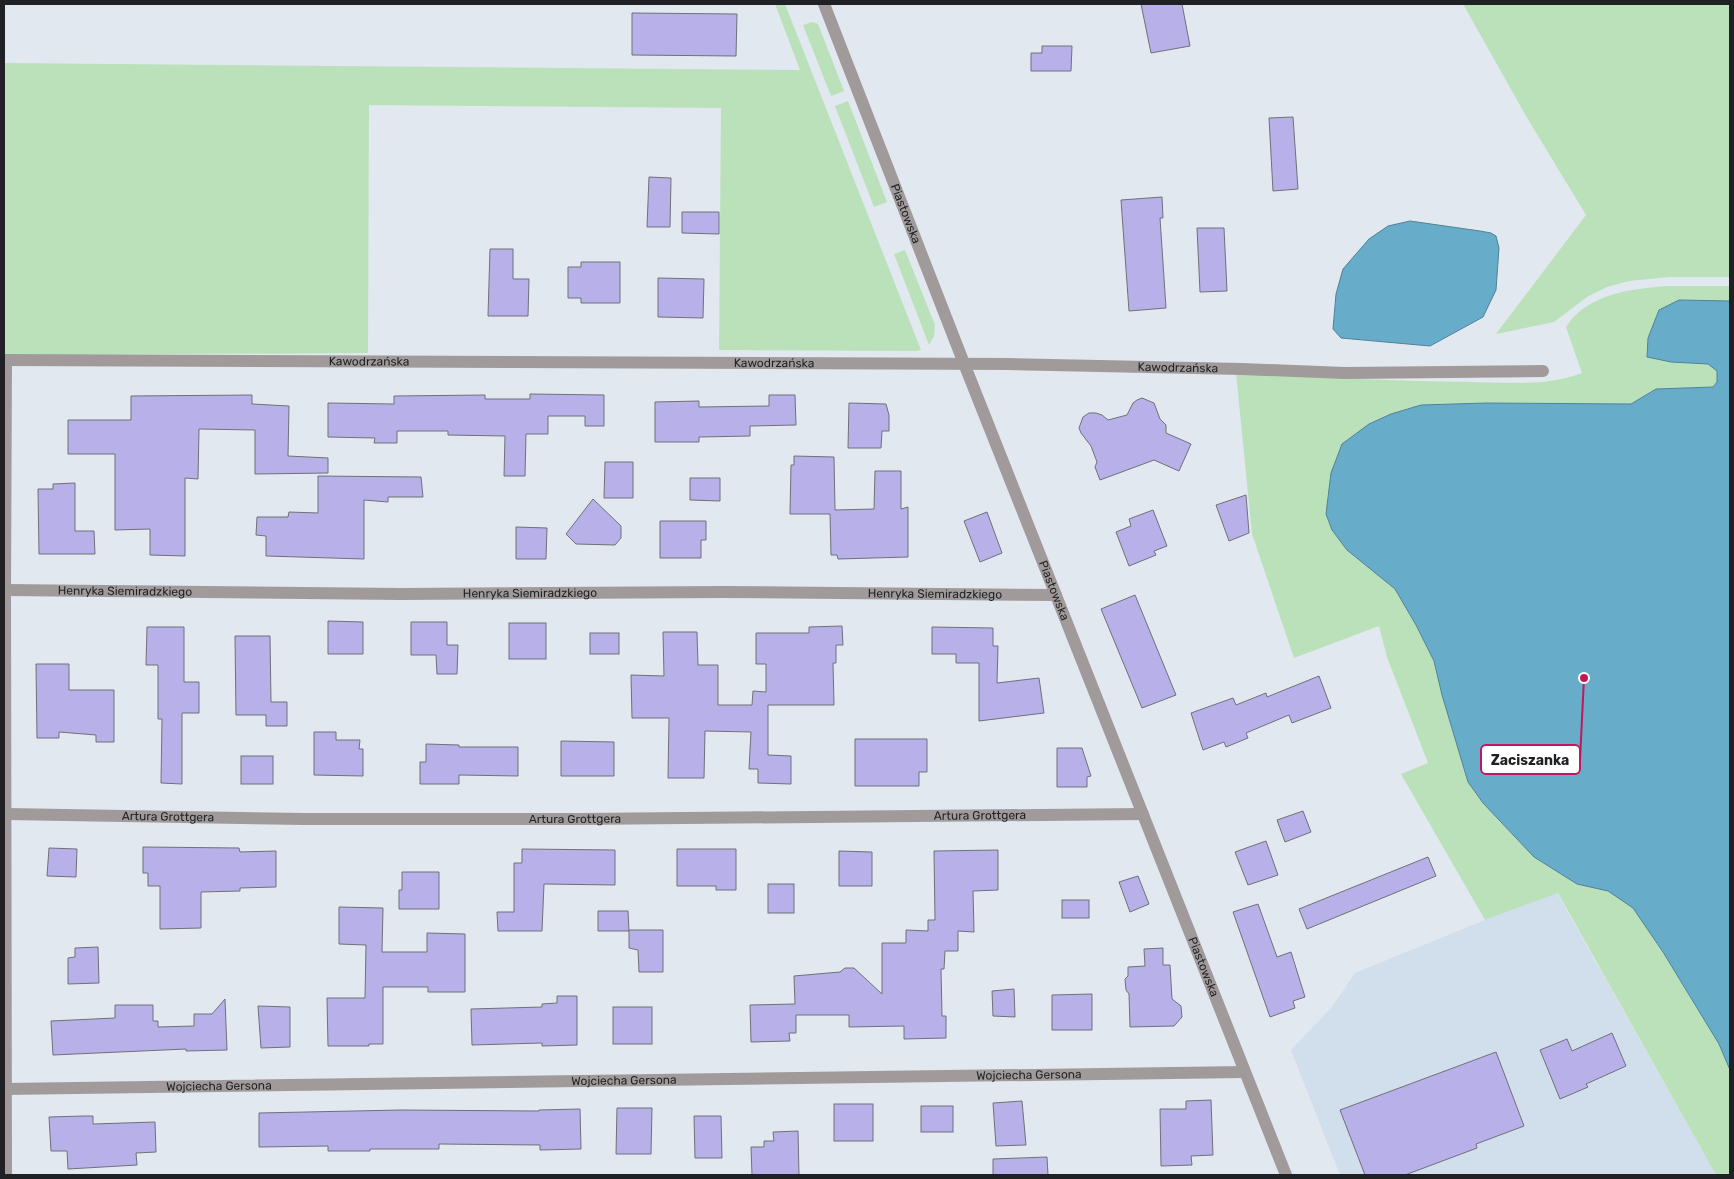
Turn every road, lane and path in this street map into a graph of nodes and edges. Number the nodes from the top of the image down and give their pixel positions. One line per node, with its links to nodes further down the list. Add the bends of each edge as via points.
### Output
1 (824, 4): 3 (street, Piastowska)
2 (5, 360): 3 (street, Kawodrzańska); 5 (street)
3 (965, 366): 4 (street, Kawodrzańska, via 1089,365 1345,373); 6 (street, Piastowska)
4 (1543, 372)
5 (5, 590): 6 (street, Henryka Siemiradzkiego); 7 (street)
6 (1056, 595): 8 (street, Piastowska)
7 (6, 814): 8 (street, Artura Grottgera, via 305,819); 10 (street)
8 (1143, 814): 9 (street, Piastowska)
9 (1244, 1072): 10 (street, Wojciecha Gersona); 12 (street, Piastowska)
10 (5, 1089): 11 (street)
11 (6, 1175)
12 (1286, 1175)

